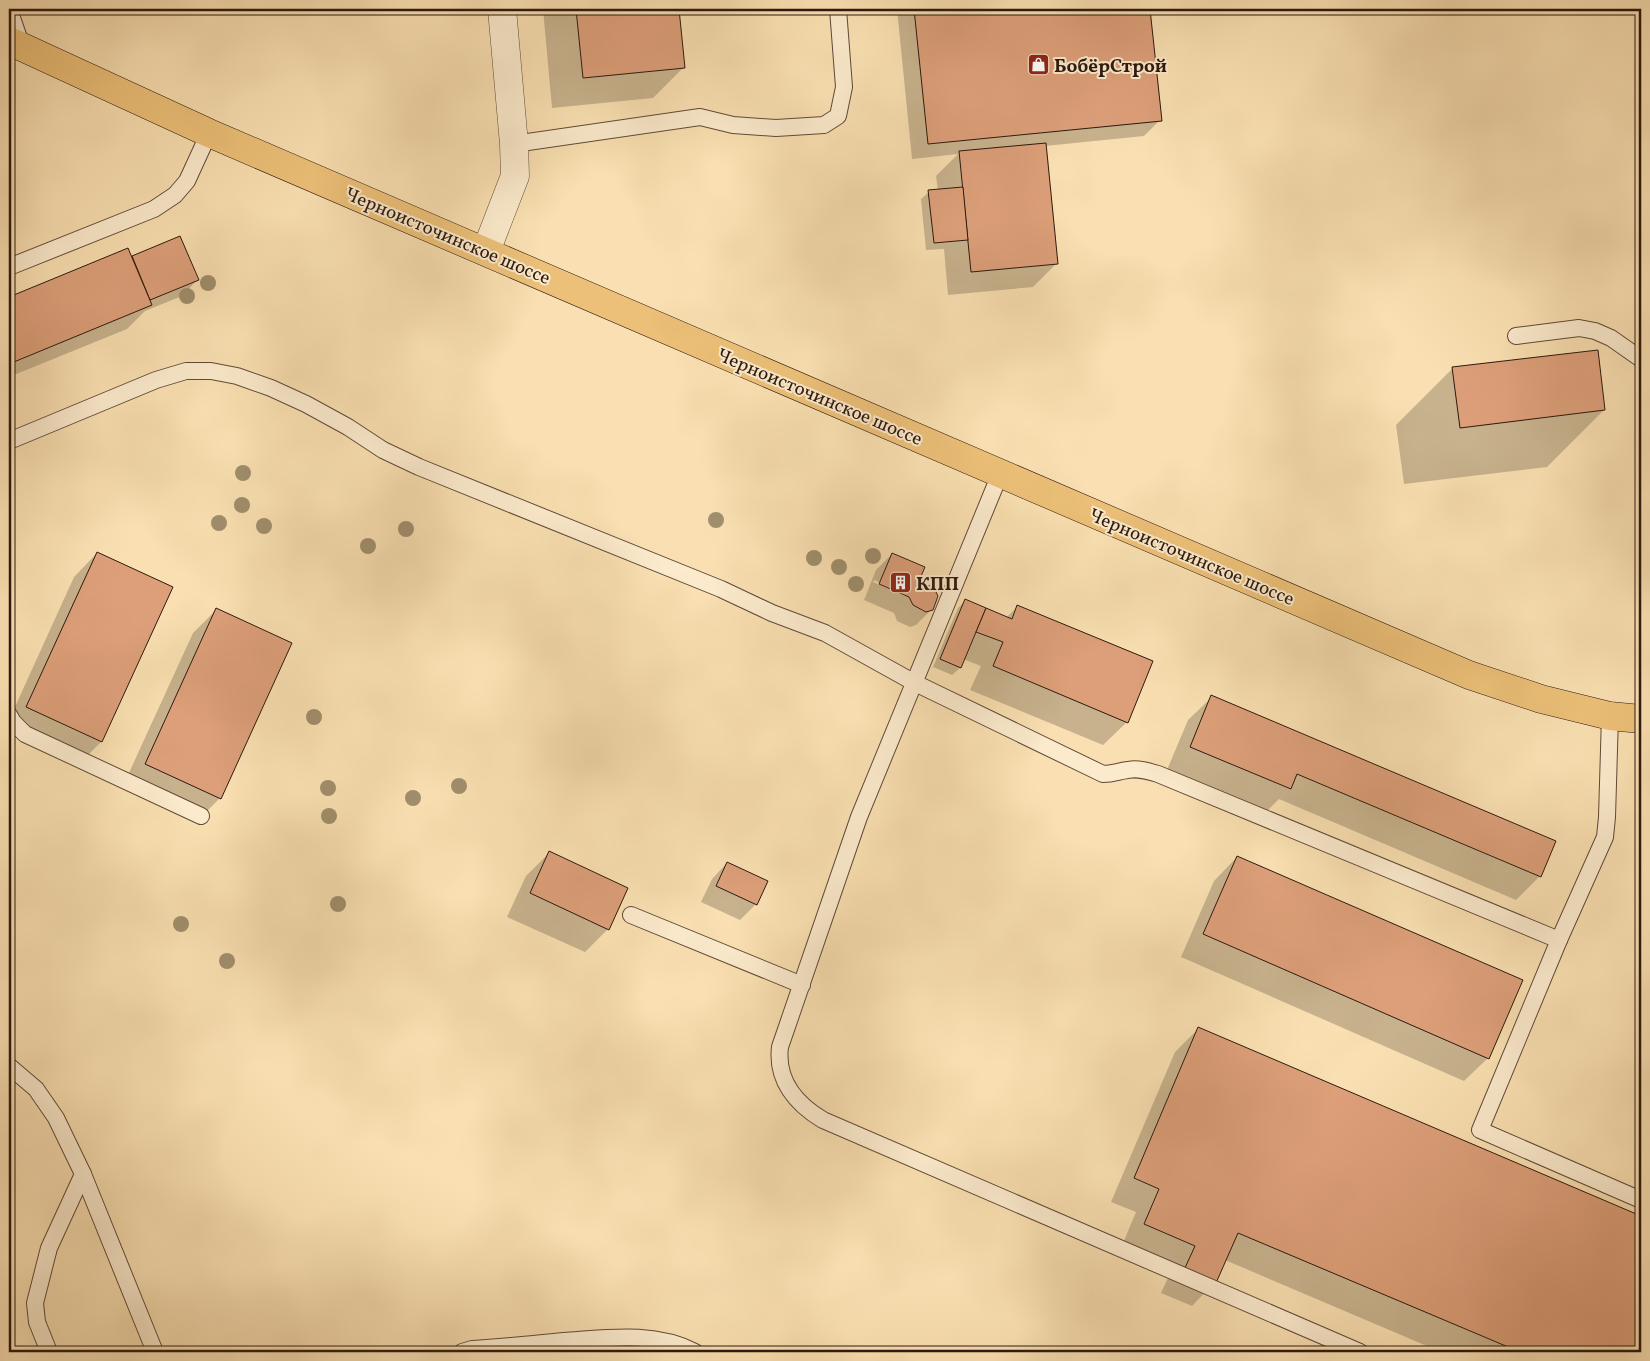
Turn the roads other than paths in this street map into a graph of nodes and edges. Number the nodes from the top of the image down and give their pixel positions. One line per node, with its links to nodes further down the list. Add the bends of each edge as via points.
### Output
1 (9, 9): 4 (lane)
2 (502, 9): 6 (street)
3 (838, 9): 6 (lane, via 844,87 838,116 824,125 776,128 733,125 700,118)
4 (15, 44): 5 (main road, Черноисточинское шоссе)
5 (210, 132): 7 (main road, Черноисточинское шоссе); 8 (lane, via 187,180 175,195 154,209)
6 (514, 144): 7 (street, via 515,176)
7 (486, 251): 12 (main road, Черноисточинское шоссе)
8 (9, 267)
9 (1516, 336): 10 (lane, via 1579,328 1611,338)
10 (1641, 359)
11 (9, 441): 13 (lane, via 156,380 186,371 237,376 306,404 383,450 419,467 826,634)
12 (1000, 474): 13 (lane); 15 (main road, Черноисточинское шоссе, via 1469,675 1541,699)
13 (915, 683): 19 (lane, via 1103,774 1141,769 1158,774); 20 (lane, via 859,817)
14 (9, 715): 17 (lane, via 24,734)
15 (1610, 716): 16 (main road, Черноисточинское шоссе); 19 (lane, via 1605,837)
16 (1641, 719)
17 (201, 816)
18 (631, 915): 20 (lane)
19 (1559, 940): 23 (lane, via 1480,1130)
20 (802, 985): 28 (lane, via 779,1057 790,1092 809,1112)
21 (9, 1066): 22 (lane, via 36,1089 56,1118)
22 (83, 1174): 24 (lane, via 49,1248 35,1303 37,1322); 25 (lane)
23 (1641, 1200)
24 (49, 1352)
25 (156, 1352)
26 (462, 1352): 27 (lane, via 635,1337 652,1338)
27 (695, 1352)
28 (1360, 1352)

